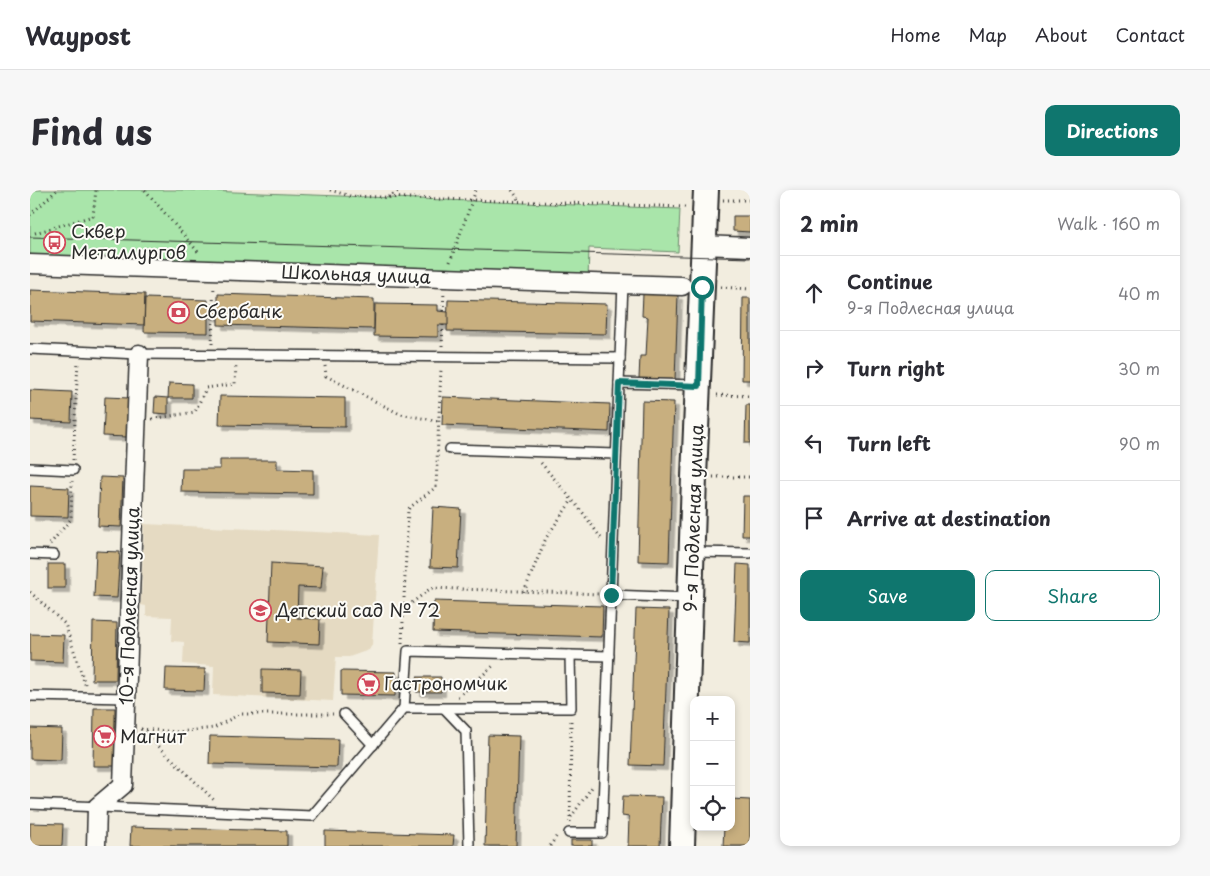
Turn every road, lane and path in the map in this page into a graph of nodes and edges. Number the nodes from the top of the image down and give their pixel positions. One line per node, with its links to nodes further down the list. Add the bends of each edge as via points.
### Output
1 (57, 190): 13 (path)
2 (96, 190): 14 (path, via 93,216)
3 (145, 190): 18 (path)
4 (330, 190): 8 (path, via 350,196)
5 (400, 190): 8 (path)
6 (476, 190): 10 (path)
7 (512, 190): 12 (path)
8 (387, 197): 10 (path)
9 (705, 199): 11 (path); 12 (path); 15 (street, 9-я Подлесная улица)
10 (472, 200): 12 (path); 19 (path)
11 (750, 200)
12 (520, 201)
13 (30, 215)
14 (35, 233)
15 (704, 245): 16 (street); 32 (street, 9-я Подлесная улица)
16 (750, 248)
17 (30, 264): 18 (street, Школьная улица)
18 (215, 270): 19 (street, Школьная улица)
19 (444, 278): 20 (street, Школьная улица)
20 (623, 284): 21 (street, Школьная улица); 30 (lane)
21 (682, 286)
22 (213, 317): 26 (path)
23 (443, 324): 29 (path)
24 (30, 348): 25 (lane)
25 (139, 354): 26 (lane); 35 (street, 10-я Подлесная улица)
26 (211, 354): 27 (lane)
27 (236, 354): 28 (lane); 35 (path, via 235,384 206,388 195,412)
28 (324, 355): 29 (lane); 34 (path, via 326,376 400,414)
29 (441, 356): 30 (lane); 34 (path)
30 (620, 358): 31 (lane)
31 (619, 383): 32 (lane); 38 (lane)
32 (699, 390): 33 (path); 41 (street, 9-я Подлесная улица)
33 (750, 396)
34 (438, 421): 53 (path, via 436,487 408,509)
35 (137, 422): 60 (street, 10-я Подлесная улица)
36 (450, 449): 37 (lane)
37 (530, 451): 38 (lane); 43 (path)
38 (616, 454): 48 (lane)
39 (30, 468): 40 (lane)
40 (73, 470)
41 (694, 477): 42 (path); 44 (street, 9-я Подлесная улица)
42 (750, 477)
43 (572, 500): 48 (path); 50 (path, via 546,538)
44 (693, 552): 46 (lane); 52 (street, 9-я Подлесная улица)
45 (30, 554): 47 (lane)
46 (750, 554)
47 (54, 555)
48 (613, 556): 51 (lane)
49 (30, 592): 59 (path, via 65,624)
50 (524, 592): 51 (path); 53 (path, via 431,588)
51 (611, 595): 52 (lane); 57 (lane)
52 (691, 598): 76 (street, 9-я Подлесная улица)
53 (404, 608): 54 (path, via 402,646)
54 (408, 651): 55 (lane); 61 (lane)
55 (505, 654): 56 (lane); 63 (path)
56 (570, 655): 57 (lane); 62 (lane)
57 (609, 656): 66 (lane)
58 (30, 696): 59 (lane)
59 (89, 697): 60 (lane)
60 (127, 698): 68 (street, 10-я Подлесная улица, via 124,785)
61 (404, 708): 63 (lane); 65 (lane)
62 (571, 708): 63 (lane); 70 (path)
63 (445, 709): 74 (lane, via 466,731)
64 (344, 714): 65 (lane); 69 (path, via 240,714 214,728 178,732 140,729)
65 (373, 744): 69 (lane, via 312,816)
66 (605, 768): 70 (path); 72 (lane, via 602,833)
67 (30, 804): 68 (lane)
68 (97, 807): 69 (lane); 73 (street)
69 (227, 812)
70 (571, 816): 71 (path); 72 (path)
71 (566, 824)
72 (565, 832): 75 (path)
73 (96, 846)
74 (469, 846)
75 (550, 846)
76 (682, 846)

